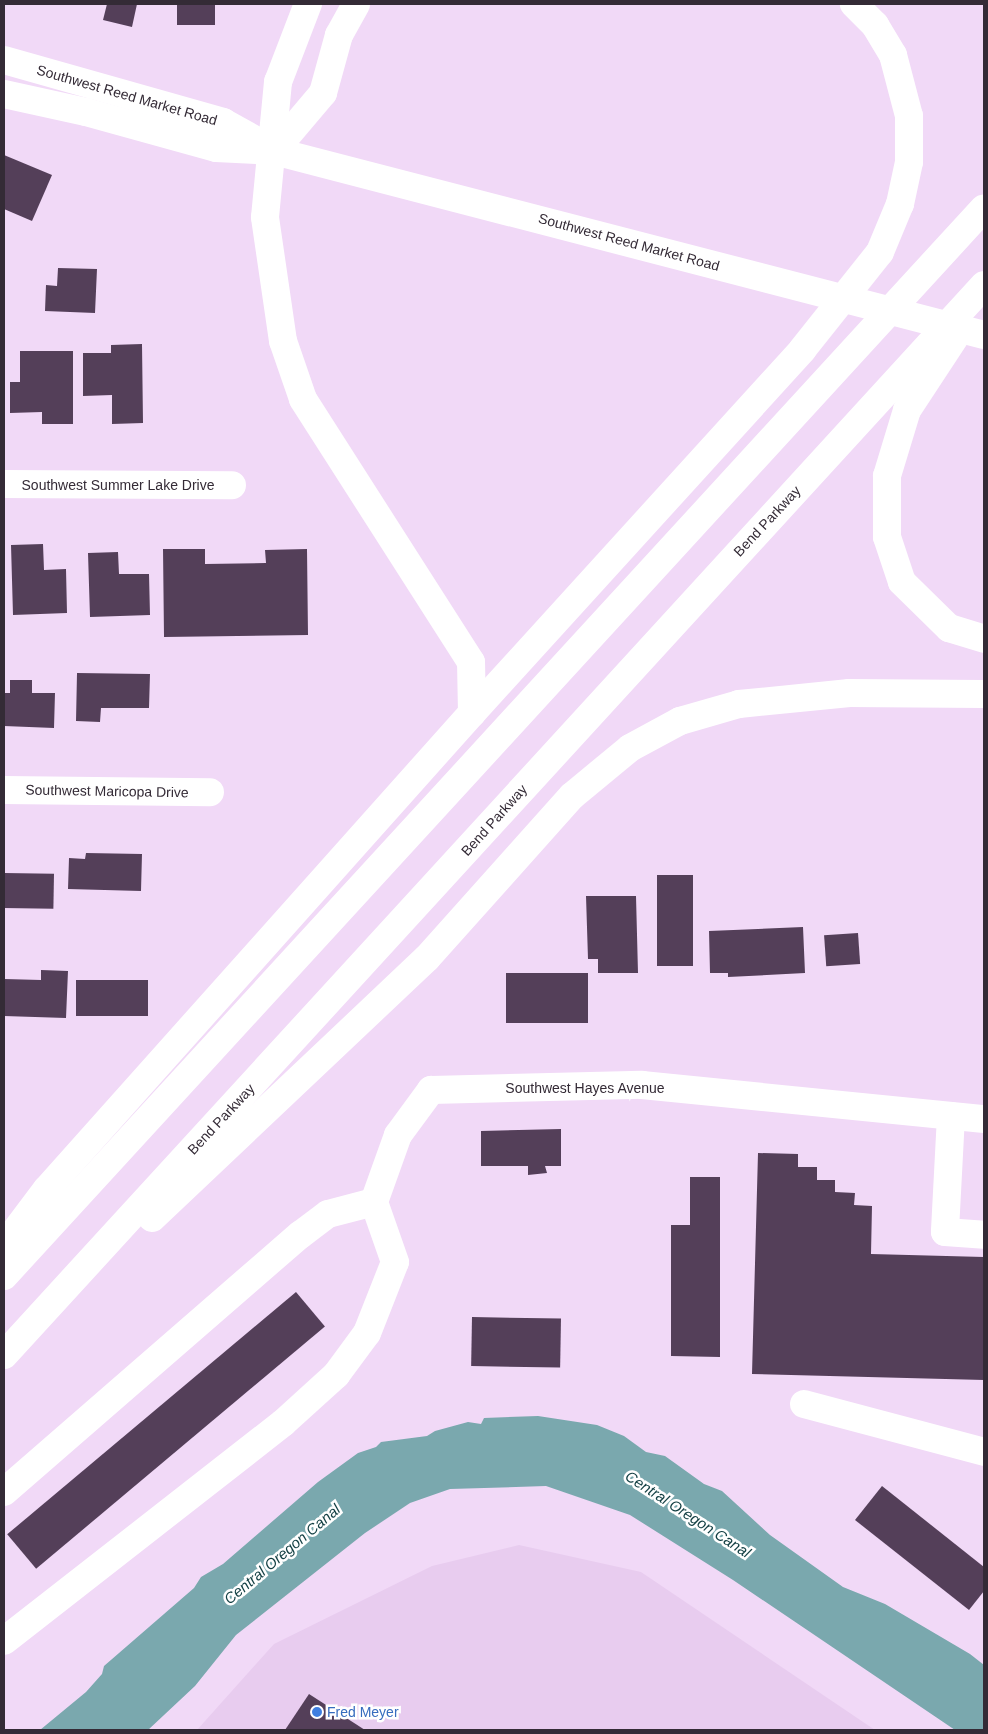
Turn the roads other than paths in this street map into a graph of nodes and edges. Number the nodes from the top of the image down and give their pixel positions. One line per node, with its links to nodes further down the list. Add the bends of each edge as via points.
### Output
1 (308, 4): 6 (main road, via 278,82)
2 (356, 4): 6 (main road, via 339,36 324,93)
3 (854, 4): 15 (main road, via 875,25 893,55 909,116 909,162 892,229 880,252 802,350)
4 (4, 60): 6 (main road, Southwest Reed Market Road, via 223,122)
5 (4, 94): 6 (main road, Southwest Reed Market Road, via 86,112 216,148)
6 (274, 151): 10 (main road, Southwest Reed Market Road); 15 (main road, via 265,217 284,342 303,399 471,662)
7 (984, 208): 23 (main road)
8 (984, 285): 24 (main road, Bend Parkway)
9 (984, 292): 13 (main road, via 907,410 887,476 887,537 902,582 949,628)
10 (984, 335)
11 (4, 484): 12 (main road, Southwest Summer Lake Drive)
12 (232, 486)
13 (984, 639)
14 (984, 694): 24 (main road, via 849,693 740,704 680,721 630,748 572,796 427,958)
15 (472, 713): 22 (main road, via 48,1189)
16 (4, 790): 17 (main road, Southwest Maricopa Drive)
17 (210, 792)
18 (951, 1116): 19 (main road, Southwest Hayes Avenue); 20 (main road, Southwest Hayes Avenue, via 642,1085 431,1090 398,1135); 21 (main road, via 945,1232)
19 (984, 1119)
20 (374, 1202): 27 (main road, via 328,1214 300,1235); 28 (main road, via 395,1262 367,1333 336,1376 283,1423)
21 (984, 1236)
22 (4, 1246)
23 (4, 1276)
24 (4, 1357)
25 (804, 1404): 26 (main road)
26 (984, 1452)
27 (4, 1492)
28 (4, 1641)

